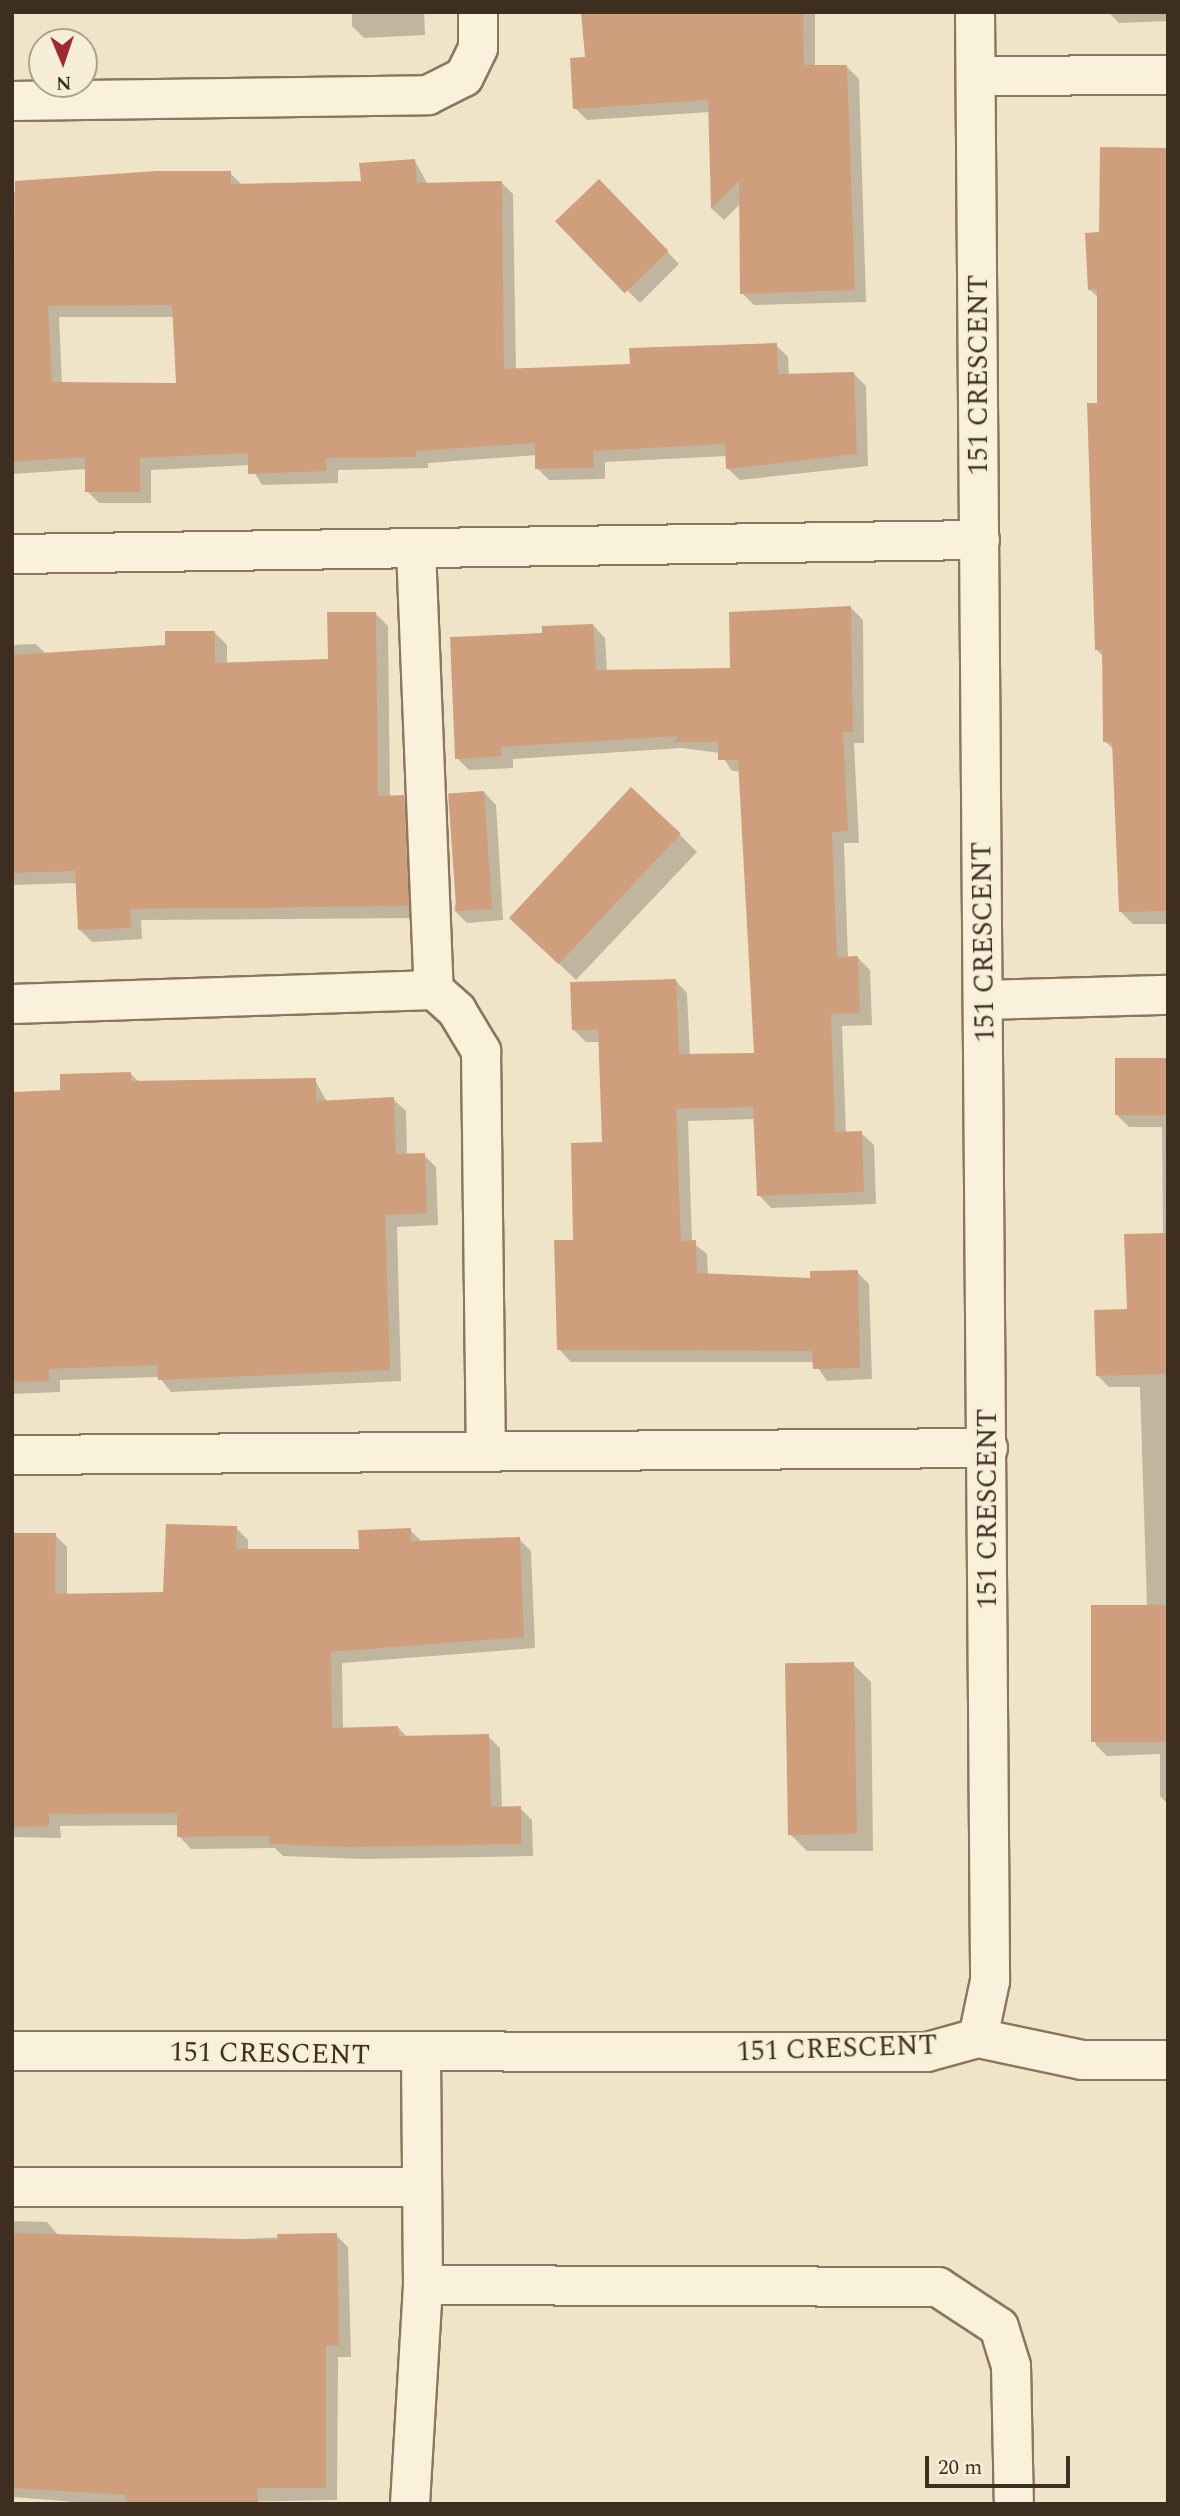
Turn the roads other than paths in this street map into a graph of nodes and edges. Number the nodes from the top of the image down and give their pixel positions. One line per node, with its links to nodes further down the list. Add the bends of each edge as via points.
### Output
1 (478, 12): 5 (street, via 478,48 464,77 428,95)
2 (975, 12): 3 (street, 151 CRESCENT)
3 (976, 75): 4 (street); 6 (street, 151 CRESCENT)
4 (1168, 75)
5 (12, 101)
6 (980, 540): 7 (street); 11 (street, 151 CRESCENT)
7 (416, 549): 8 (street); 9 (street)
8 (12, 554)
9 (433, 990): 12 (street); 14 (street, via 457,1011 481,1051)
10 (1168, 995): 11 (street)
11 (985, 1000): 13 (street, 151 CRESCENT)
12 (12, 1004)
13 (988, 1448): 14 (street); 16 (street, 151 CRESCENT, via 990,1981)
14 (486, 1450): 15 (street)
15 (12, 1455)
16 (978, 2038): 18 (street, 151 CRESCENT, via 927,2052); 19 (street, via 1082,2060)
17 (12, 2050): 18 (street, 151 CRESCENT)
18 (421, 2055): 20 (street)
19 (1168, 2060)
20 (421, 2186): 21 (street); 22 (street)
21 (12, 2187)
22 (423, 2285): 23 (street); 24 (street, via 938,2287 999,2327 1011,2366)
23 (410, 2504)
24 (1014, 2504)

